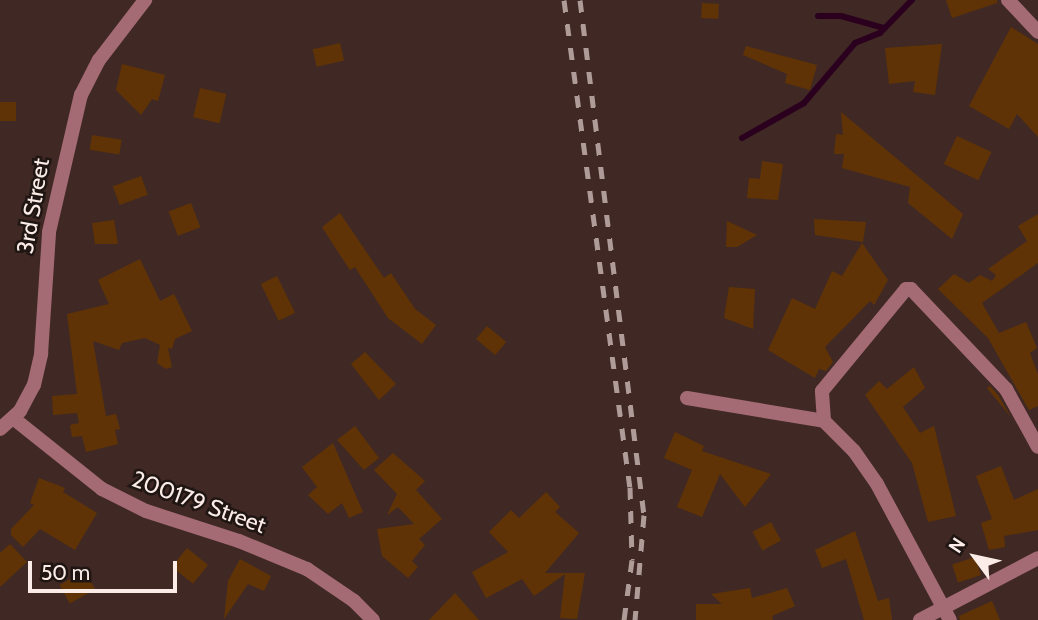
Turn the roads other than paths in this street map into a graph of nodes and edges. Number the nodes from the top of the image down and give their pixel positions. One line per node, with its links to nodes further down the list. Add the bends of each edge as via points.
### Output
1 (145, 0): 5 (street, 3rd Street, via 99,60 80,95 49,232 41,354 34,384)
2 (1008, 0): 3 (street)
3 (1038, 33)
4 (687, 398): 6 (street)
5 (13, 418): 7 (street, 3rd Street); 11 (street, 200179 Street, via 102,489 146,511 307,569)
6 (824, 421): 8 (street, via 822,391 906,289 915,291 1006,389); 10 (street, via 854,451 877,484)
7 (0, 429)
8 (1038, 447)
9 (1038, 558): 10 (street)
10 (947, 615): 12 (street)
11 (373, 620)
12 (920, 620)

